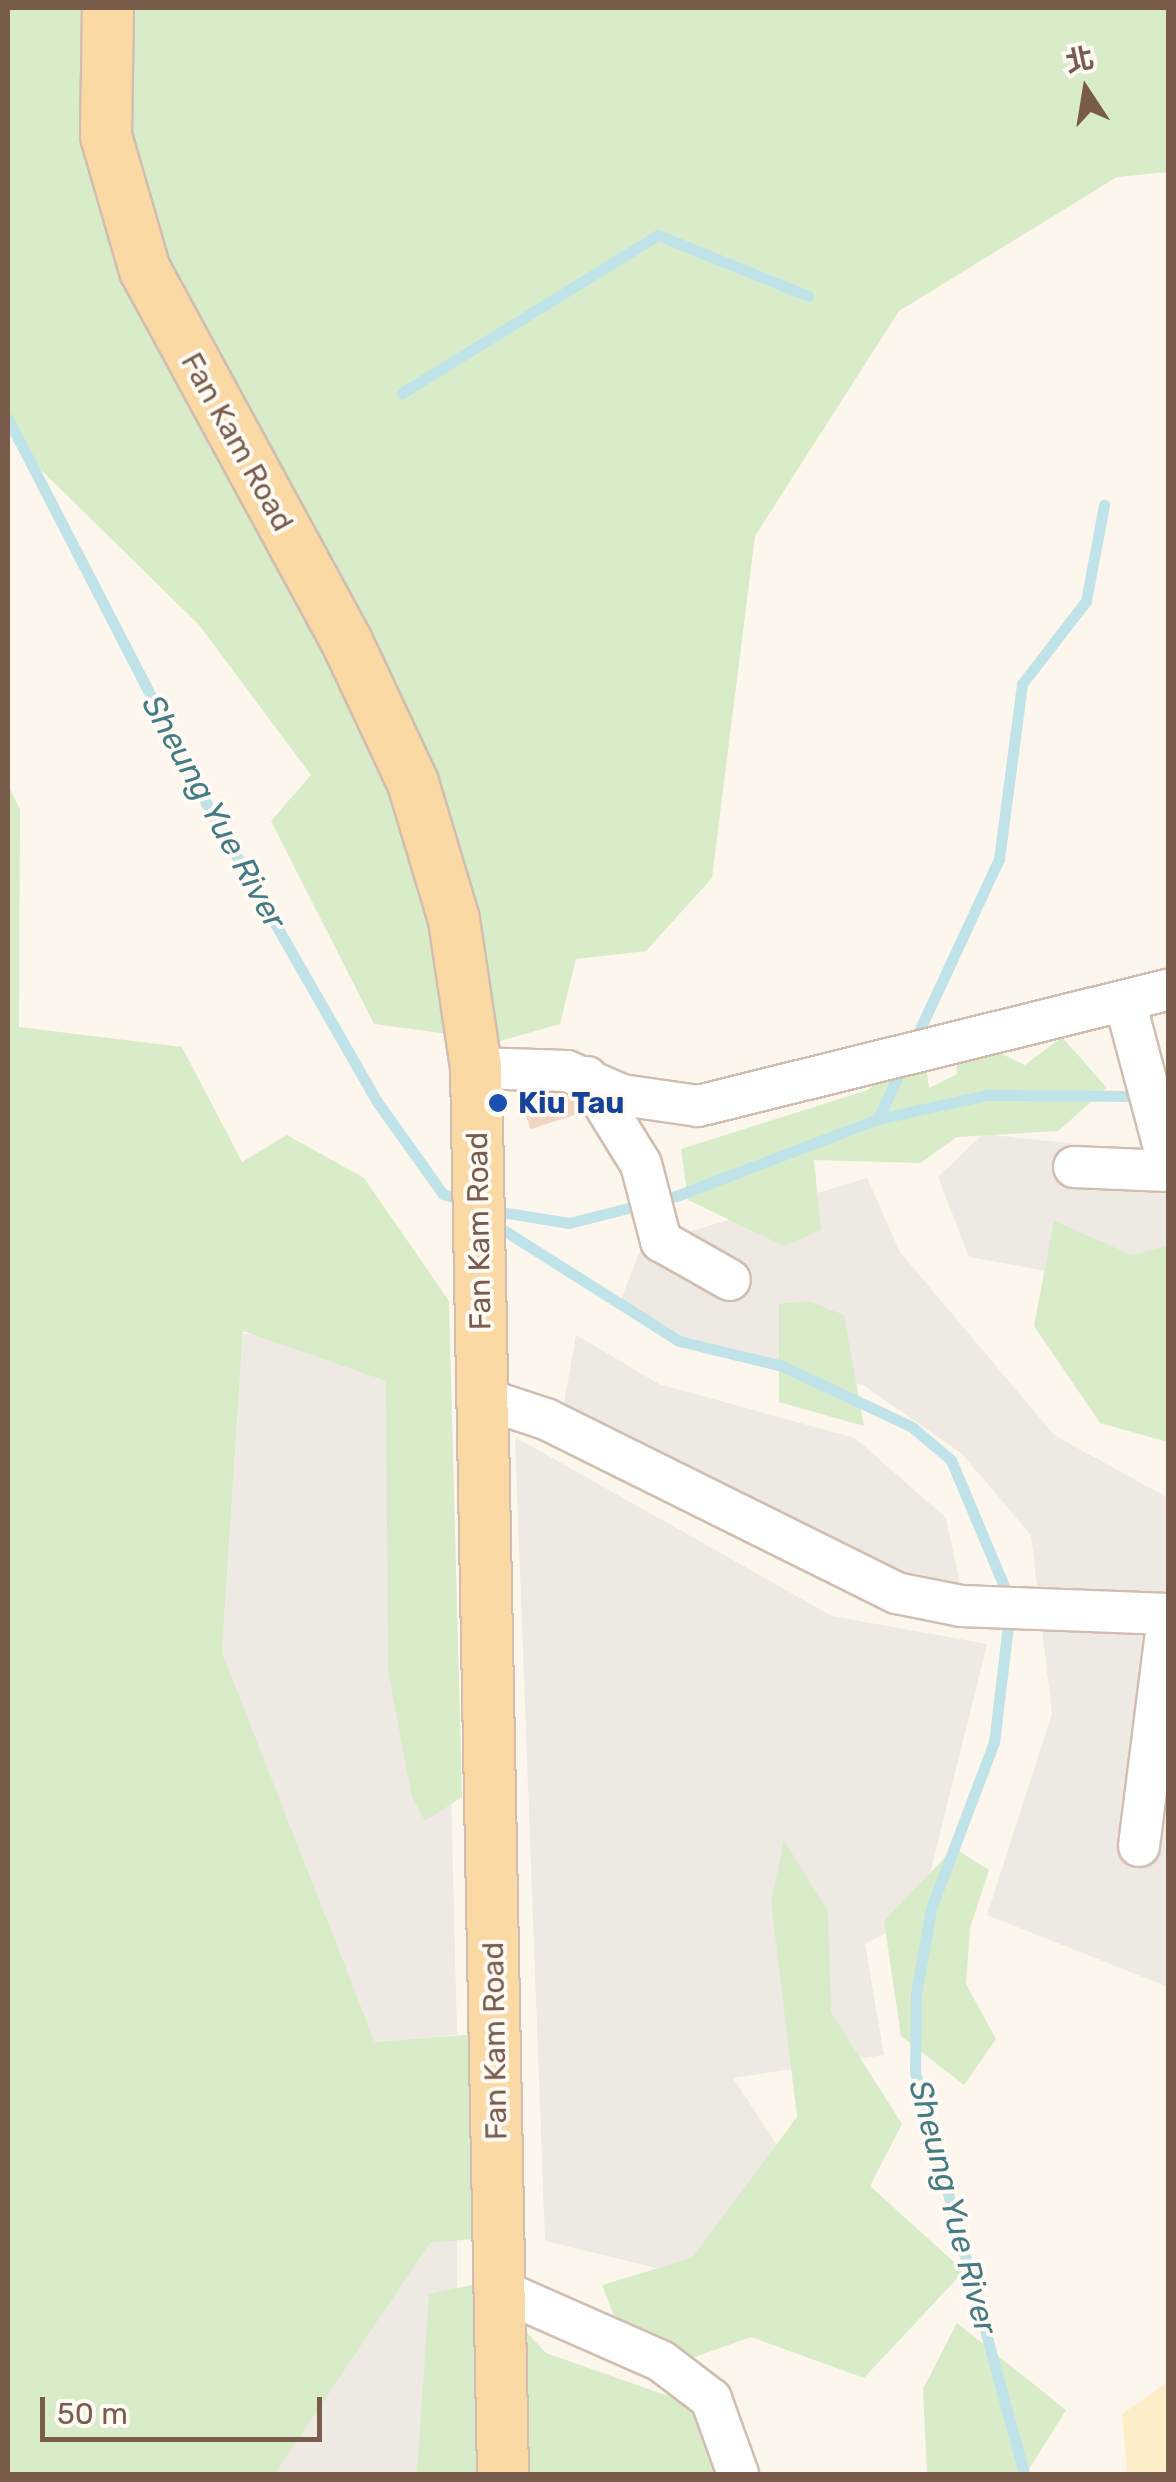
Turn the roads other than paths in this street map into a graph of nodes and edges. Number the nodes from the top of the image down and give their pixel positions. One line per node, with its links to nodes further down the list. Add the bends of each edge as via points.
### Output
1 (108, 8): 4 (main road, Fan Kam Road, via 106,136 132,236 413,784 454,920)
2 (1168, 990): 3 (street)
3 (1125, 1002): 5 (street, via 698,1106 622,1095); 6 (street)
4 (476, 1068): 5 (street); 10 (main road, Fan Kam Road)
5 (587, 1078): 9 (street, via 642,1164 661,1241)
6 (1168, 1163)
7 (1074, 1167): 8 (street)
8 (1168, 1171)
9 (730, 1280)
10 (482, 1398): 11 (street, via 546,1418 896,1592 962,1606); 13 (main road, Fan Kam Road)
11 (1168, 1616): 12 (street)
12 (1140, 1846)
13 (500, 2290): 14 (main road, Fan Kam Road); 15 (street, via 661,2361 711,2398)
14 (503, 2474)
15 (738, 2474)

